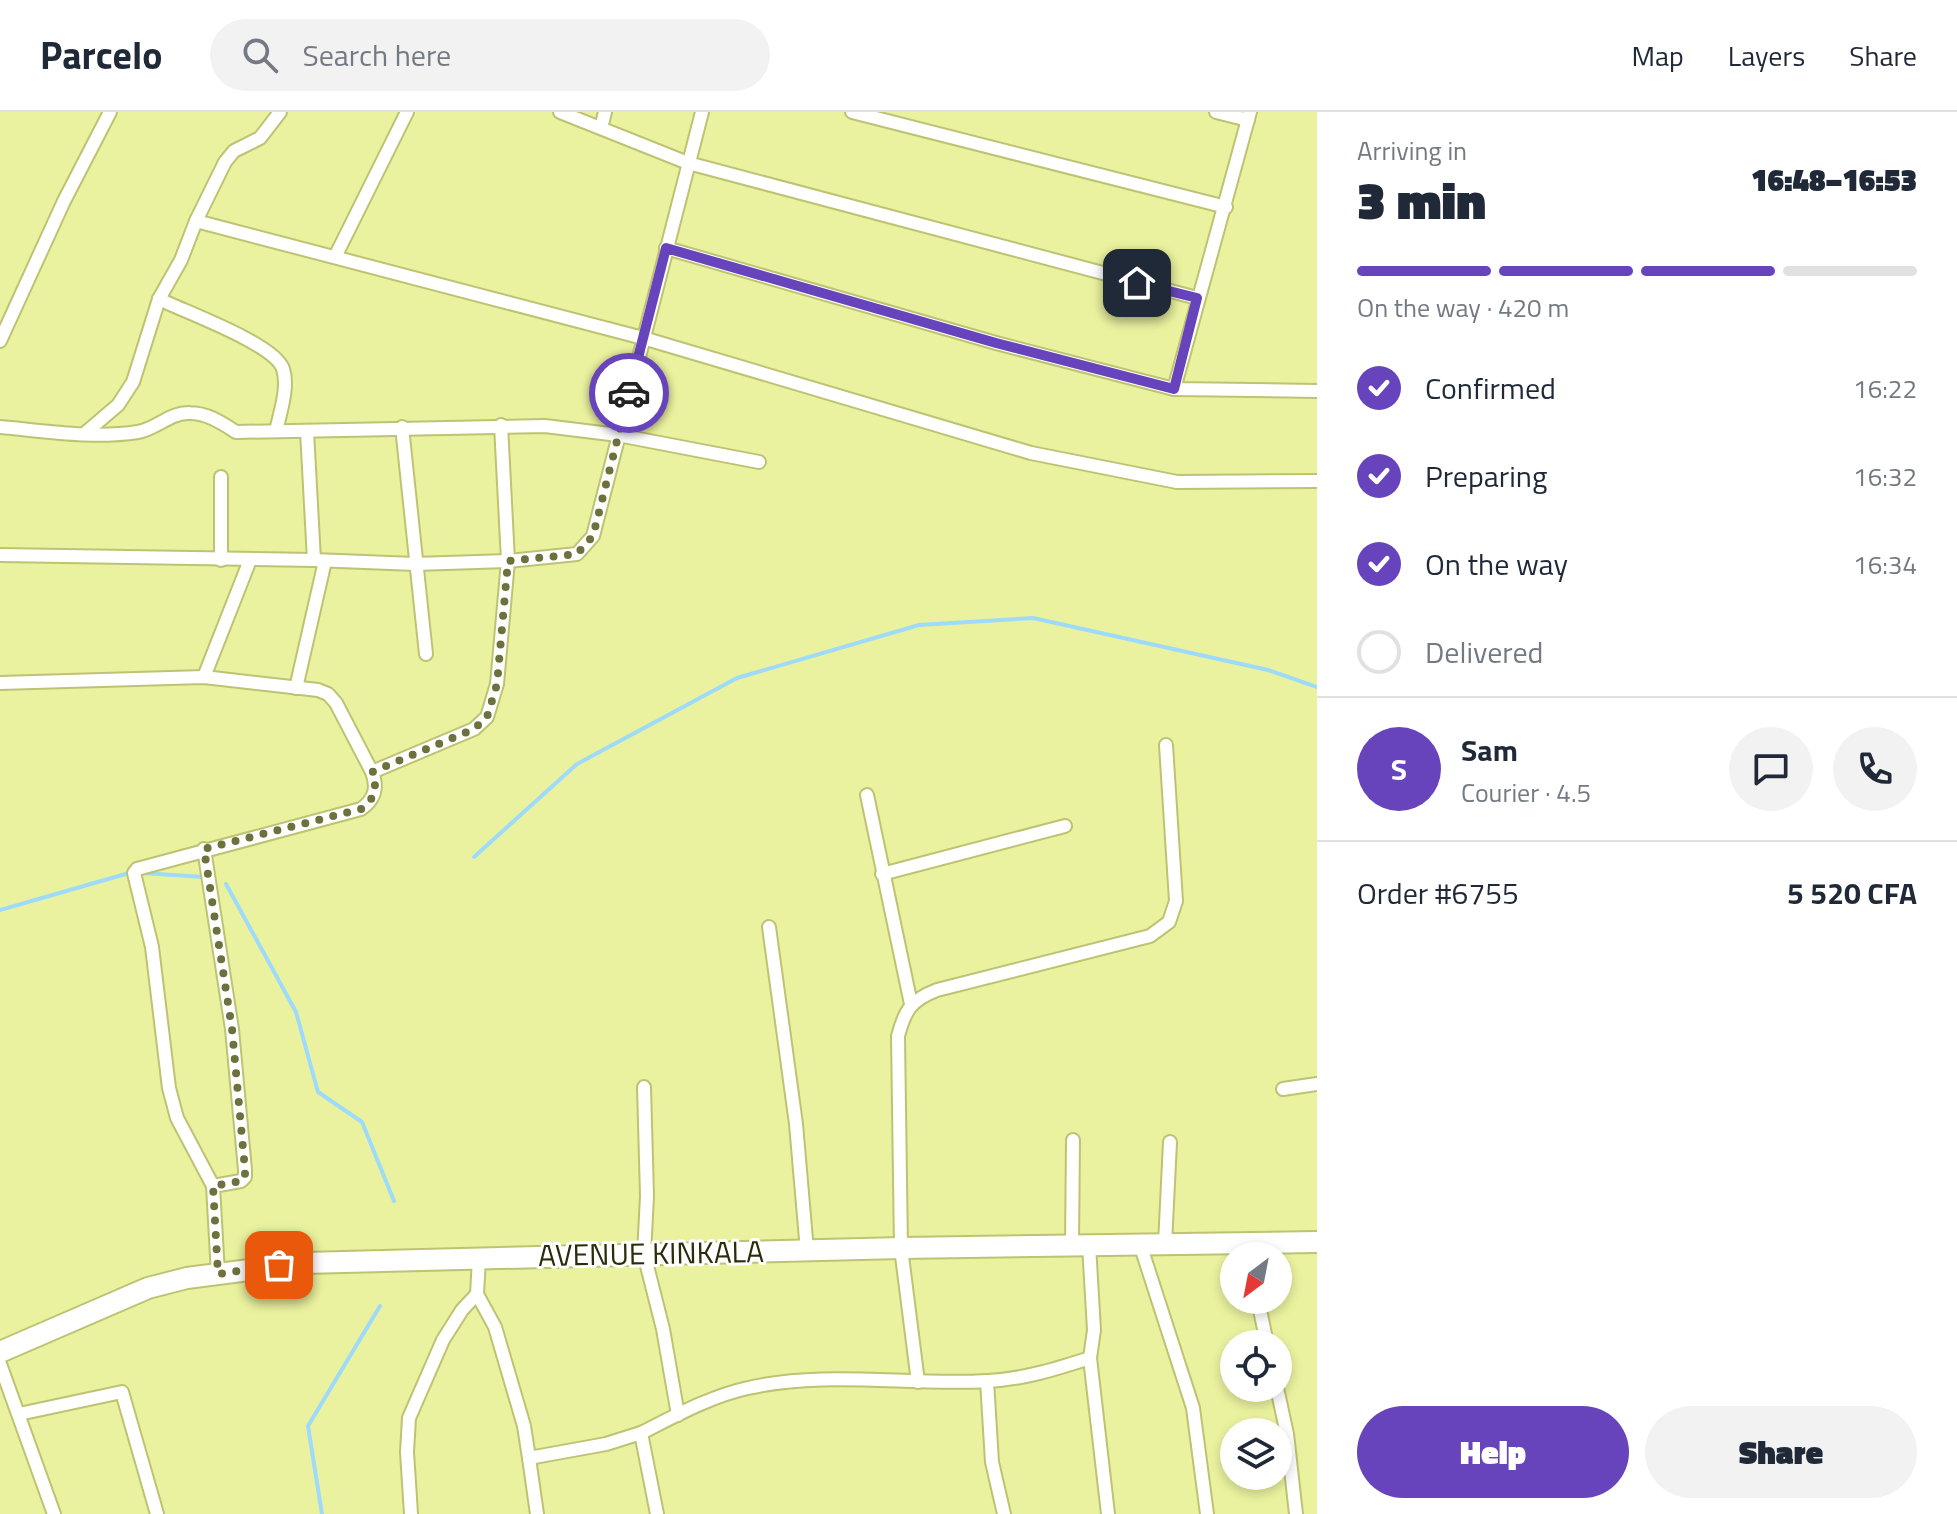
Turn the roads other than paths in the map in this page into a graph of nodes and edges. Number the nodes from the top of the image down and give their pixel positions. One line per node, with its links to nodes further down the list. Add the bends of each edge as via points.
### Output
1 (110, 112): 19 (street)
2 (280, 112): 13 (street, via 260,138 225,162)
3 (407, 112): 15 (street)
4 (560, 112): 10 (street)
5 (605, 112): 10 (street)
6 (702, 112): 11 (street)
7 (852, 112): 12 (street)
8 (1216, 112): 9 (street)
9 (1249, 116): 12 (street)
10 (601, 128): 11 (street)
11 (688, 163): 14 (street); 16 (street)
12 (1226, 207): 16 (street)
13 (196, 221): 15 (street); 17 (street)
14 (666, 248): 18 (street); 20 (street)
15 (335, 257): 18 (street)
16 (1197, 298): 20 (street)
17 (159, 299): 25 (street, via 226,329 279,362 284,385); 27 (street, via 133,382 118,405)
18 (643, 338): 28 (street); 31 (street, via 1031,453 1177,482)
19 (0, 341)
20 (1174, 389): 21 (street)
21 (1317, 391)
22 (501, 425): 24 (street); 28 (street); 36 (street)
23 (0, 427): 27 (street)
24 (402, 427): 26 (street); 37 (street)
25 (276, 431): 26 (street); 27 (street, via 236,432 191,412 141,432)
26 (307, 431): 35 (street)
27 (84, 434)
28 (618, 435): 29 (street); 36 (street, via 587,544 577,554)
29 (759, 462)
30 (221, 477): 33 (street)
31 (1317, 481)
32 (0, 555): 33 (street)
33 (221, 560): 34 (street)
34 (250, 560): 35 (street); 39 (street)
35 (320, 560): 37 (street); 41 (street)
36 (508, 561): 37 (street); 43 (street, via 497,684 487,717 474,729)
37 (415, 564): 38 (street)
38 (426, 654)
39 (204, 677): 40 (street); 41 (street)
40 (0, 683)
41 (296, 688): 43 (street, via 328,694)
42 (1166, 745): 49 (street, via 1176,901 1169,922 1150,936 937,990)
43 (372, 772): 46 (street, via 374,794 361,809)
44 (867, 795): 47 (street)
45 (1065, 826): 47 (street)
46 (204, 849): 55 (street, via 232,1029 245,1170 241,1181); 55 (street, via 134,873 152,947 169,1088 177,1118)
47 (882, 874): 49 (street)
48 (769, 927): 63 (street)
49 (911, 1004): 62 (street, via 898,1036)
50 (1317, 1084): 52 (street)
51 (644, 1087): 64 (street)
52 (1283, 1089)
53 (1073, 1140): 59 (street)
54 (1170, 1142): 58 (street)
55 (213, 1186): 66 (street)
56 (1317, 1242): 60 (main road, AVENUE KINKALA)
57 (1140, 1244): 58 (main road, AVENUE KINKALA); 59 (main road, AVENUE KINKALA); 85 (street, via 1193,1408)
58 (1165, 1244): 61 (main road, AVENUE KINKALA)
59 (1080, 1245): 62 (main road, AVENUE KINKALA); 69 (street, via 1094,1330)
60 (1292, 1245)
61 (1220, 1247)
62 (901, 1248): 63 (main road, AVENUE KINKALA); 72 (street)
63 (807, 1251): 64 (main road, AVENUE KINKALA)
64 (644, 1254): 65 (main road, AVENUE KINKALA); 75 (street)
65 (479, 1259): 66 (main road, AVENUE KINKALA, via 304,1263); 67 (street)
66 (218, 1274): 68 (main road, AVENUE KINKALA, via 148,1288)
67 (477, 1294): 77 (street, via 495,1327); 80 (street, via 443,1340 409,1418)
68 (0, 1352)
69 (1090, 1358): 71 (street); 84 (street)
70 (0, 1364): 74 (street)
71 (987, 1381): 72 (street); 83 (street, via 992,1462)
72 (918, 1382): 75 (street, via 800,1380 717,1397)
73 (1280, 1402): 86 (street)
74 (19, 1414): 78 (street); 79 (street, via 122,1392)
75 (678, 1415): 76 (street)
76 (641, 1433): 77 (street); 82 (street)
77 (529, 1458): 81 (street)
78 (54, 1514)
79 (157, 1514)
80 (411, 1514)
81 (537, 1514)
82 (657, 1514)
83 (1004, 1514)
84 (1108, 1514)
85 (1207, 1514)
86 (1296, 1514)

